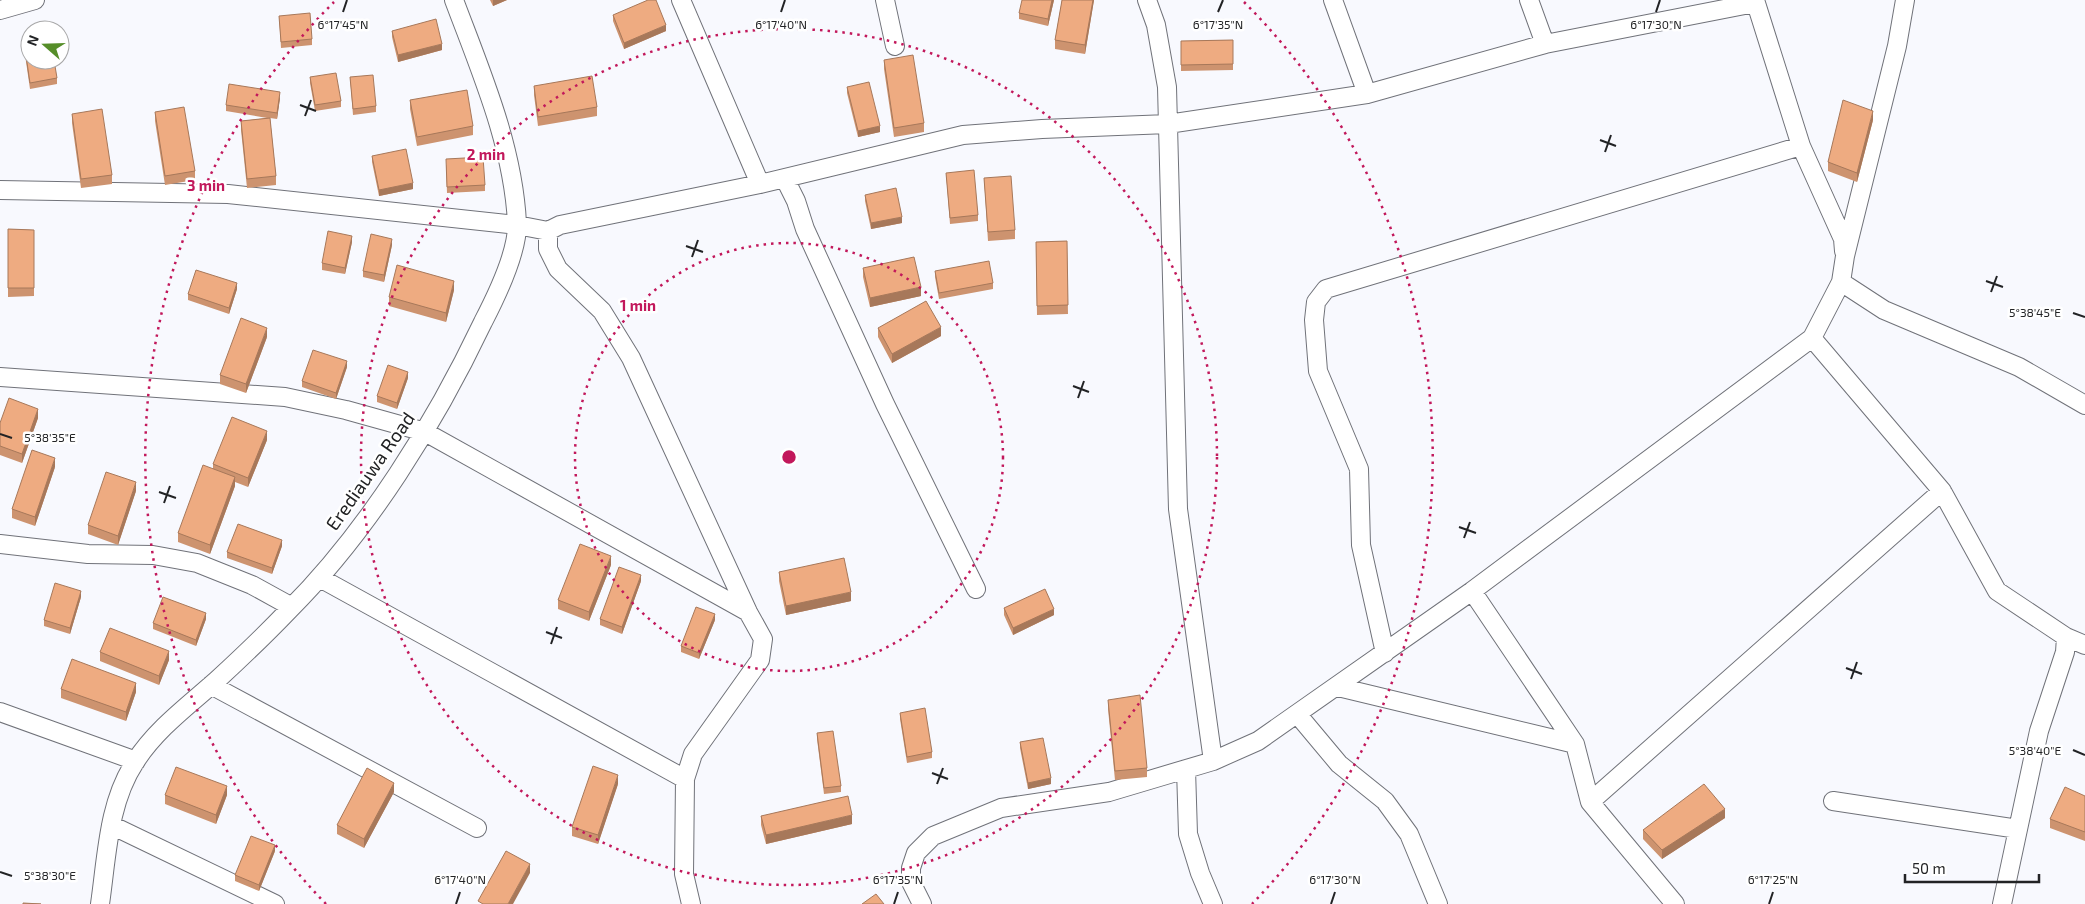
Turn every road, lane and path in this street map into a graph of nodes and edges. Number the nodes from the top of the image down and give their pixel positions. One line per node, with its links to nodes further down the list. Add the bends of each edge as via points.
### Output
1 (35, 0): 10 (street)
2 (454, 0): 19 (street, Erediauwa Road, via 498,118)
3 (681, 0): 17 (street)
4 (885, 0): 12 (street)
5 (1147, 0): 14 (street, via 1156,25 1167,87)
6 (1333, 0): 13 (street)
7 (1529, 0): 11 (street)
8 (1905, 0): 21 (street, via 1897,46)
9 (1755, 2): 11 (street); 15 (street)
10 (0, 10)
11 (1545, 44): 13 (street)
12 (895, 46)
13 (1367, 94): 14 (street)
14 (1168, 124): 16 (street, via 963,136); 43 (street, via 1178,509)
15 (1802, 146): 21 (street, via 1843,238); 36 (street, via 1326,289 1316,302 1314,320 1318,371 1359,469 1361,545)
16 (785, 179): 17 (street); 30 (street, via 881,395)
17 (760, 184): 20 (street, via 560,225)
18 (0, 190): 19 (street, via 228,194)
19 (517, 226): 20 (street); 26 (street, Erediauwa Road, via 497,295)
20 (548, 231): 33 (street, via 548,249 558,269 602,311 631,358)
21 (1845, 256): 22 (street)
22 (1841, 282): 23 (street); 25 (street, via 1884,310 2019,367)
23 (1812, 338): 27 (street); 31 (street)
24 (0, 378): 26 (street, via 285,397)
25 (2085, 405)
26 (426, 432): 29 (street, Erediauwa Road); 33 (street)
27 (1942, 492): 34 (street, via 1996,591); 47 (street)
28 (0, 544): 32 (street, via 88,554 153,555 197,563 252,585)
29 (320, 578): 32 (street, Erediauwa Road); 45 (street)
30 (976, 589)
31 (1472, 591): 36 (street); 41 (street)
32 (292, 607): 37 (street, Erediauwa Road)
33 (748, 612): 45 (street, via 763,639 760,660 693,754)
34 (2066, 636): 35 (street); 50 (street, via 2065,652 2038,731)
35 (2085, 645)
36 (1385, 653): 38 (street)
37 (211, 685): 42 (street, Erediauwa Road, via 172,719); 49 (street)
38 (1338, 687): 40 (street); 41 (street)
39 (0, 712): 42 (street)
40 (1298, 714): 43 (street, via 1258,741); 56 (street, via 1339,764 1384,801 1404,827)
41 (1575, 744): 47 (street)
42 (136, 761): 48 (street, Erediauwa Road, via 120,792)
43 (1213, 761): 44 (street)
44 (1186, 769): 54 (street, via 1109,792 1001,808 933,836 916,853 911,868 910,882); 55 (street, via 1188,834)
45 (685, 779): 53 (street, via 684,874)
46 (1833, 801): 50 (street)
47 (1590, 802): 57 (street)
48 (111, 825): 51 (street, Erediauwa Road); 52 (street)
49 (477, 828)
50 (2018, 829): 58 (street)
51 (100, 904)
52 (275, 904)
53 (691, 904)
54 (922, 904)
55 (1213, 904)
56 (1438, 904)
57 (1675, 904)
58 (2002, 904)

